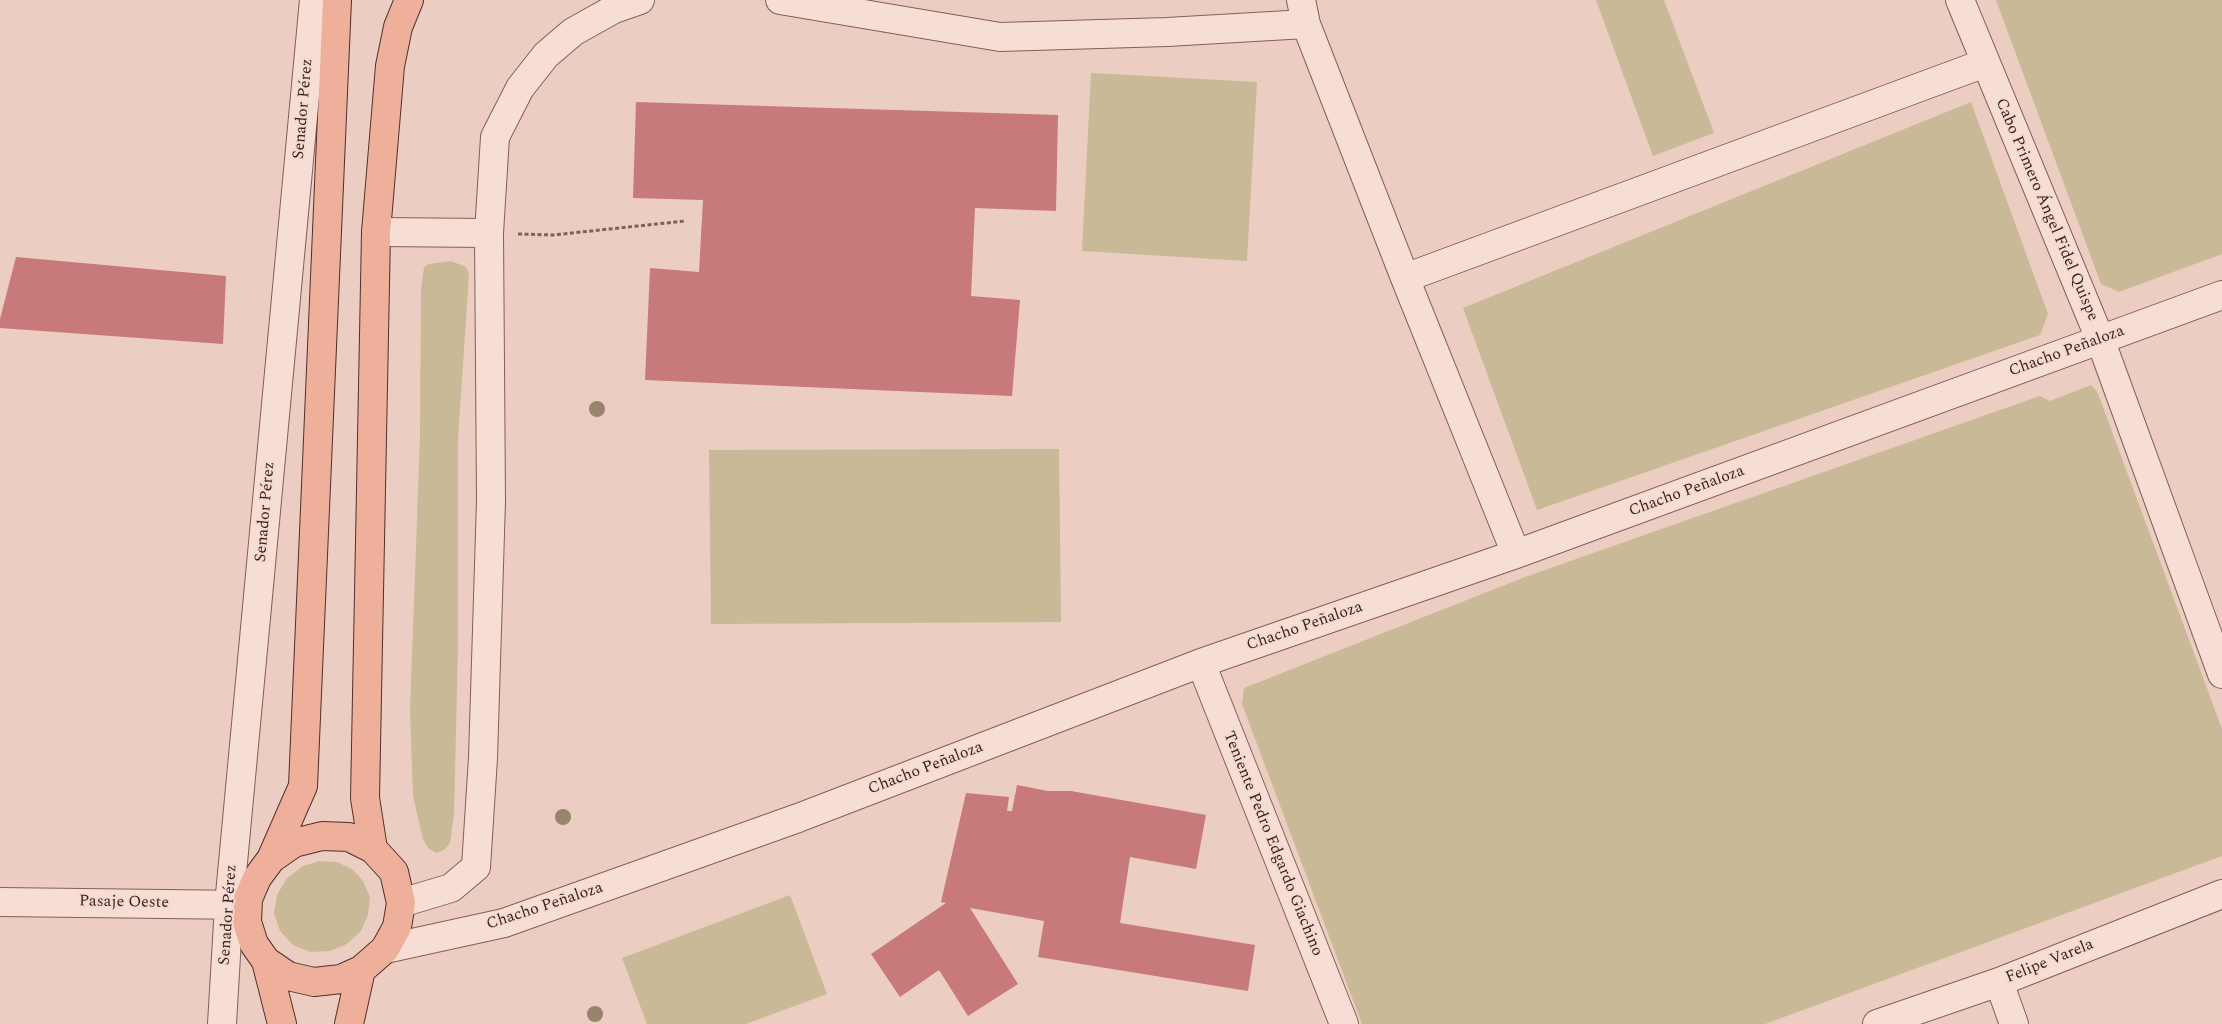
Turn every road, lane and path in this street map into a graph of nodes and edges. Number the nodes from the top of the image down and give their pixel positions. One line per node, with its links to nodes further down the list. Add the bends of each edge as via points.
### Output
1 (314, 0): 23 (street, Senador Pérez)
2 (337, 0): 19 (main road, via 303,786)
3 (409, 0): 10 (main road, via 398,27 390,66)
4 (640, 0): 11 (street, via 614,9 573,32 546,54 520,88 495,136)
5 (780, 0): 7 (street, via 1000,37 1167,32)
6 (1960, 0): 8 (street, Cabo Primero Ángel Fidel Quispe)
7 (1304, 12): 12 (street)
8 (1985, 63): 12 (street); 14 (street, Cabo Primero Ángel Fidel Quispe)
9 (684, 221): 11 (path, via 553,235)
10 (376, 232): 11 (street); 18 (main road, via 364,798)
11 (489, 233): 22 (street, via 491,501 483,758 476,867 452,888)
12 (1405, 278): 15 (street)
13 (2222, 294): 14 (street, Chacho Peñaloza)
14 (2100, 340): 15 (street, Chacho Peñaloza); 17 (street, Cabo Primero Ángel Fidel Quispe)
15 (1516, 554): 16 (street, Chacho Peñaloza)
16 (1201, 663): 24 (street, Chacho Peñaloza, via 798,818 504,923); 31 (street, Teniente Pedro Edgardo Giachino)
17 (2222, 674)
18 (373, 848): 19 (main road, via 349,837 322,836 294,843); 22 (main road, via 394,872)
19 (271, 859): 23 (main road)
20 (2222, 894): 27 (street, Felipe Varela)
21 (0, 902): 23 (street, Pasaje Oeste)
22 (401, 903): 24 (main road, via 397,927)
23 (238, 905): 25 (main road, via 254,944); 28 (street, Senador Pérez)
24 (385, 949): 26 (main road)
25 (266, 962): 26 (main road, via 288,976 314,982 342,979); 29 (main road)
26 (361, 970): 30 (main road)
27 (1999, 982): 32 (street, Felipe Varela); 33 (street)
28 (222, 1024)
29 (282, 1024)
30 (349, 1024)
31 (1344, 1024)
32 (1877, 1024)
33 (2014, 1024)

